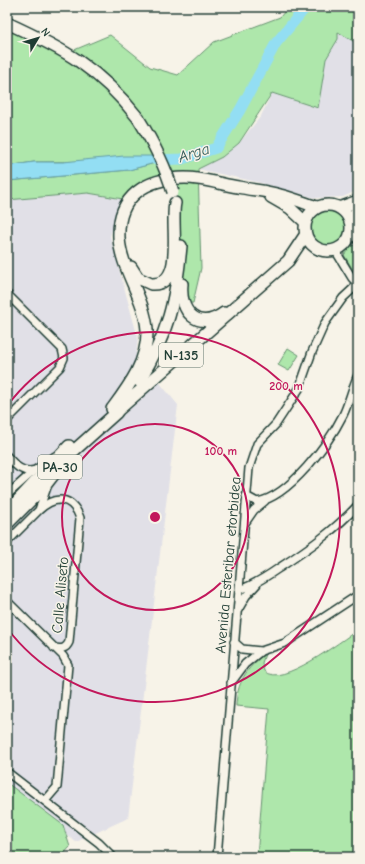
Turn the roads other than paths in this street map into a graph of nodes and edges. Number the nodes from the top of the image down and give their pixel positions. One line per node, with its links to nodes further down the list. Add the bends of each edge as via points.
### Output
1 (7, 23): 4 (highway, PA-30, bridge, via 56,46 104,80 138,118 153,143 167,171)
2 (151, 183): 3 (highway, via 186,178); 4 (highway, via 129,205 122,231 132,271 141,280 151,284 164,281 172,273); 21 (highway, via 132,196 121,217 119,240 143,310 147,330 144,353 131,383)
3 (262, 192): 6 (highway, via 279,194); 10 (highway, via 290,208)
4 (174, 197): 13 (highway, PA-30)
5 (358, 201): 7 (highway)
6 (317, 207): 7 (highway, via 328,205); 10 (highway)
7 (339, 208): 9 (highway)
8 (358, 211): 9 (highway)
9 (349, 219): 12 (highway)
10 (305, 222): 11 (highway)
11 (306, 234): 14 (highway); 16 (highway, N-135)
12 (354, 236): 15 (highway)
13 (180, 246): 19 (highway, via 184,266 181,290 183,303 189,314 197,319 207,320 219,317); 21 (highway, PA-30, via 171,313 152,360)
14 (315, 247): 15 (highway, via 328,251); 16 (highway, N-135)
15 (335, 250): 17 (street, Avenida Esteribar etorbidea)
16 (288, 261): 19 (highway, N-135)
17 (358, 284): 28 (street, Avenida Esteribar etorbidea, via 343,298 326,323 299,389 276,424 257,444 249,468)
18 (7, 294): 22 (street, via 62,350 64,358 60,367)
19 (246, 298): 21 (highway, N-135)
20 (358, 375): 29 (street, via 343,414 329,439 292,482)
21 (114, 411): 23 (highway, PA-30); 26 (highway, PA-30, via 72,452)
22 (7, 420)
23 (62, 452): 25 (street); 32 (highway, PA-30)
24 (7, 456): 25 (street, via 22,470)
25 (35, 470): 27 (street)
26 (48, 481): 31 (street); 34 (highway, PA-30)
27 (7, 495)
28 (246, 496): 29 (street, via 256,502); 33 (street, Avenida Esteribar etorbidea)
29 (265, 501): 33 (street)
30 (358, 505): 37 (street, via 324,538)
31 (39, 510): 35 (street); 43 (street, Calle Aliseto, via 46,503 61,499 72,505 80,518 69,642 63,649)
32 (7, 512)
33 (244, 523): 36 (street, Avenida Esteribar etorbidea)
34 (7, 524)
35 (7, 542)
36 (240, 575): 37 (street, via 243,580); 38 (street, Avenida Esteribar etorbidea)
37 (261, 580): 38 (street); 41 (street, via 246,596)
38 (239, 590): 41 (street, Avenida Esteribar etorbidea)
39 (358, 595): 44 (street, via 285,643)
40 (9, 606): 43 (street)
41 (237, 612): 42 (street, Avenida Esteribar etorbidea)
42 (234, 642): 44 (street, via 242,649); 45 (street, Avenida Esteribar etorbidea)
43 (54, 648): 47 (street, Calle Aliseto, via 67,661 68,668 57,787)
44 (261, 651): 45 (street, via 245,664)
45 (231, 683): 49 (street, Avenida Esteribar etorbidea)
46 (7, 772): 47 (street)
47 (45, 801): 48 (street)
48 (113, 857)
49 (217, 857)

